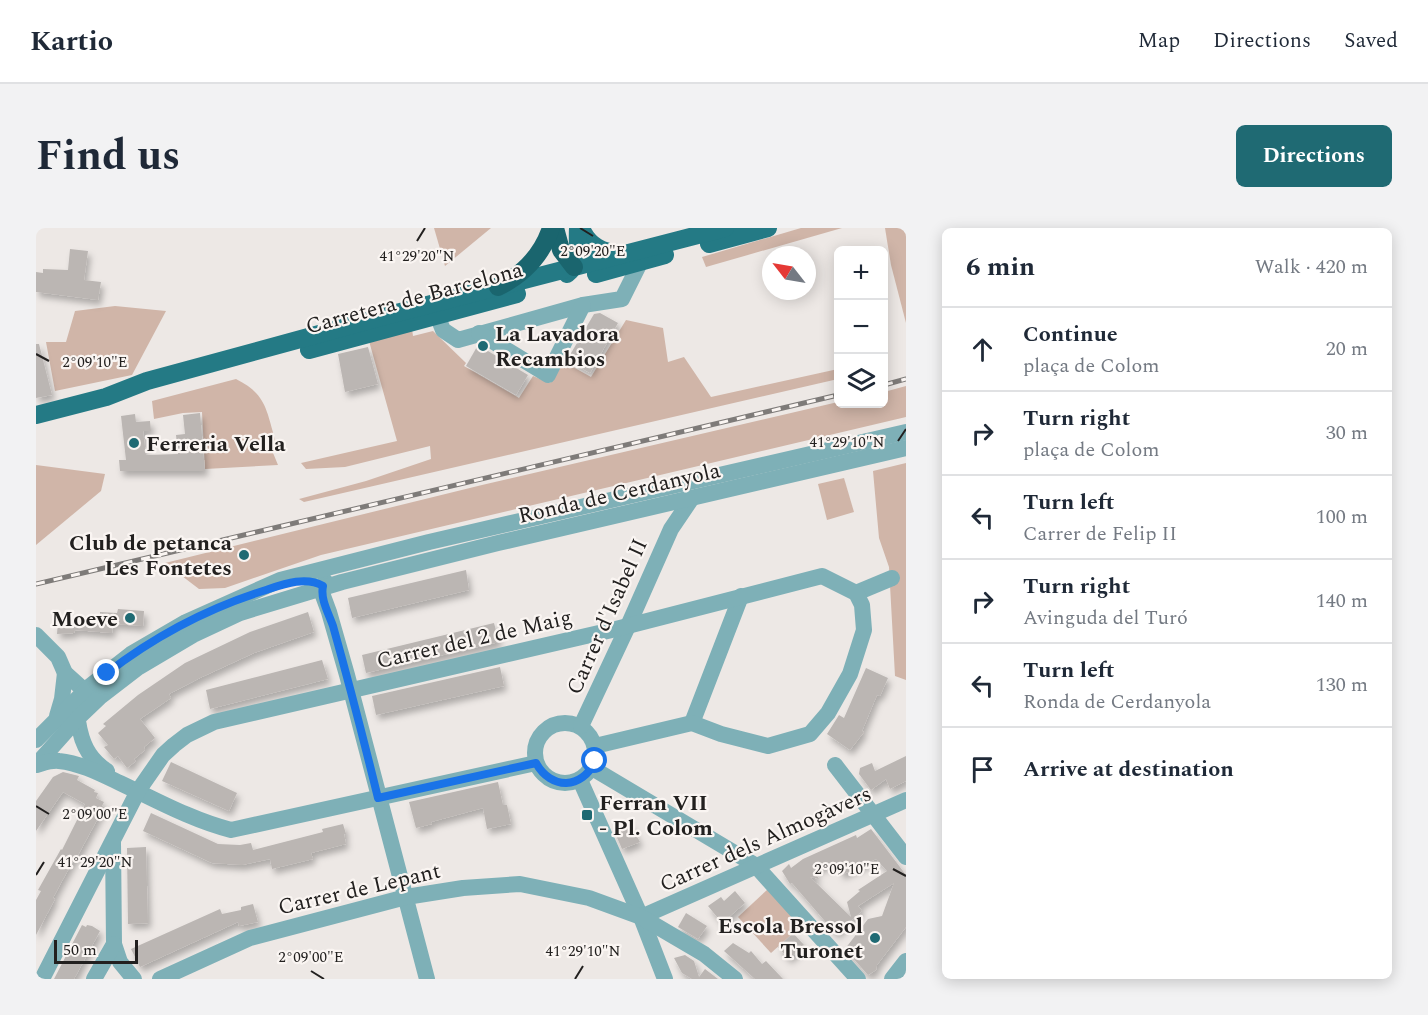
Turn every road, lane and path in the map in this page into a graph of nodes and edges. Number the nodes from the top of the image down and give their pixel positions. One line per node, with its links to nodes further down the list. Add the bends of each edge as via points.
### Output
1 (553, 228): 7 (highway, via 561,250); 8 (highway, via 533,262)
2 (579, 228): 6 (main road, via 600,249); 7 (main road)
3 (725, 228): 6 (main road, Carretera de Barcelona)
4 (768, 228): 5 (main road, Carretera de Barcelona)
5 (662, 256): 6 (main road, Carretera de Barcelona); 7 (main road, via 625,258 588,270)
6 (634, 258): 7 (main road, Carretera de Barcelona); 9 (main road, Carretera de Barcelona); 10 (street, via 622,299)
7 (574, 267): 8 (main road, Carretera de Barcelona); 9 (main road, via 567,274)
8 (498, 287): 13 (main road, Carretera de Barcelona)
9 (524, 292): 11 (main road, Carretera de Barcelona)
10 (583, 305): 12 (street); 12 (street, via 548,375)
11 (437, 315): 12 (street, via 443,330 458,340); 14 (main road, Carretera de Barcelona)
12 (479, 333)
13 (297, 340): 14 (main road, via 268,354); 15 (main road, Carretera de Barcelona)
14 (259, 363): 15 (main road, via 252,360); 16 (main road, Carretera de Barcelona, via 128,396)
15 (204, 366): 16 (main road, Carretera de Barcelona)
16 (106, 397): 17 (main road, Carretera de Barcelona)
17 (36, 415)
18 (906, 425): 21 (street, Ronda de Cerdanyola, via 831,443)
19 (906, 432): 21 (street, Ronda de Cerdanyola)
20 (906, 448): 22 (street, Ronda de Cerdanyola)
21 (812, 453): 25 (street, Ronda de Cerdanyola)
22 (692, 498): 23 (street, Ronda de Cerdanyola); 24 (street)
23 (638, 511): 24 (street, Carrer d'Isabel II, via 656,513); 29 (street, Ronda de Cerdanyola, via 342,582)
24 (670, 529): 31 (street, Carrer d'Isabel II)
25 (429, 542): 29 (street, Ronda de Cerdanyola, via 411,554 332,573 324,582); 30 (street, Ronda de Cerdanyola, via 280,580)
26 (892, 578): 27 (street)
27 (855, 593): 28 (street, via 822,576); 38 (street, via 862,605 864,630 850,674 810,734 768,746)
28 (741, 596): 31 (street, Carrer del 2 de Maig); 38 (street)
29 (325, 597): 30 (street, Ronda de Cerdanyola, via 309,580 274,587); 34 (street)
30 (234, 608): 35 (street, Ronda de Cerdanyola, via 186,622 131,654)
31 (628, 626): 34 (street, Carrer del 2 de Maig); 39 (street, Carrer d'Isabel II)
32 (36, 635): 33 (street, via 58,657)
33 (65, 673): 35 (street); 36 (street)
34 (351, 690): 46 (street, Carrer del 2 de Maig, via 201,727 163,755); 47 (street)
35 (92, 694): 36 (street, Ronda de Cerdanyola); 37 (street, Ronda de Cerdanyola)
36 (59, 716): 37 (street, via 74,713); 40 (street, Ronda de Cerdanyola)
37 (78, 718): 43 (street, Ronda de Cerdanyola); 46 (street, via 93,760)
38 (692, 723): 41 (street)
39 (581, 726): 41 (street); 42 (street, via 571,722 550,726 537,742)
40 (36, 740)
41 (595, 746): 45 (street, via 595,761)
42 (536, 763): 45 (street, via 546,777 563,783); 47 (street)
43 (36, 765): 46 (street, via 52,761 69,763)
44 (835, 765): 49 (street)
45 (586, 774): 52 (street); 54 (street)
46 (138, 791): 47 (street, via 231,830); 50 (street, Carrer del 2 de Maig)
47 (378, 798): 53 (street)
48 (906, 800): 49 (street, Carrer dels Almogàvers)
49 (873, 815): 51 (street); 52 (street, Carrer dels Almogàvers)
50 (113, 839): 55 (street); 57 (street, Carrer del 2 de Maig)
51 (906, 857)
52 (755, 865): 54 (street, Carrer dels Almogàvers); 64 (street)
53 (406, 897): 54 (street, Carrer de Lepant, via 520,884 589,898); 60 (street, Carrer de Lepant, via 250,938); 61 (street)
54 (641, 917): 62 (street); 63 (street, Carrer de Lepant, via 704,954)
55 (114, 944): 58 (street); 59 (street, via 120,962)
56 (906, 961): 65 (street)
57 (42, 979)
58 (94, 979)
59 (134, 979)
60 (160, 979)
61 (427, 979)
62 (664, 979)
63 (735, 979)
64 (858, 979)
65 (892, 979)

